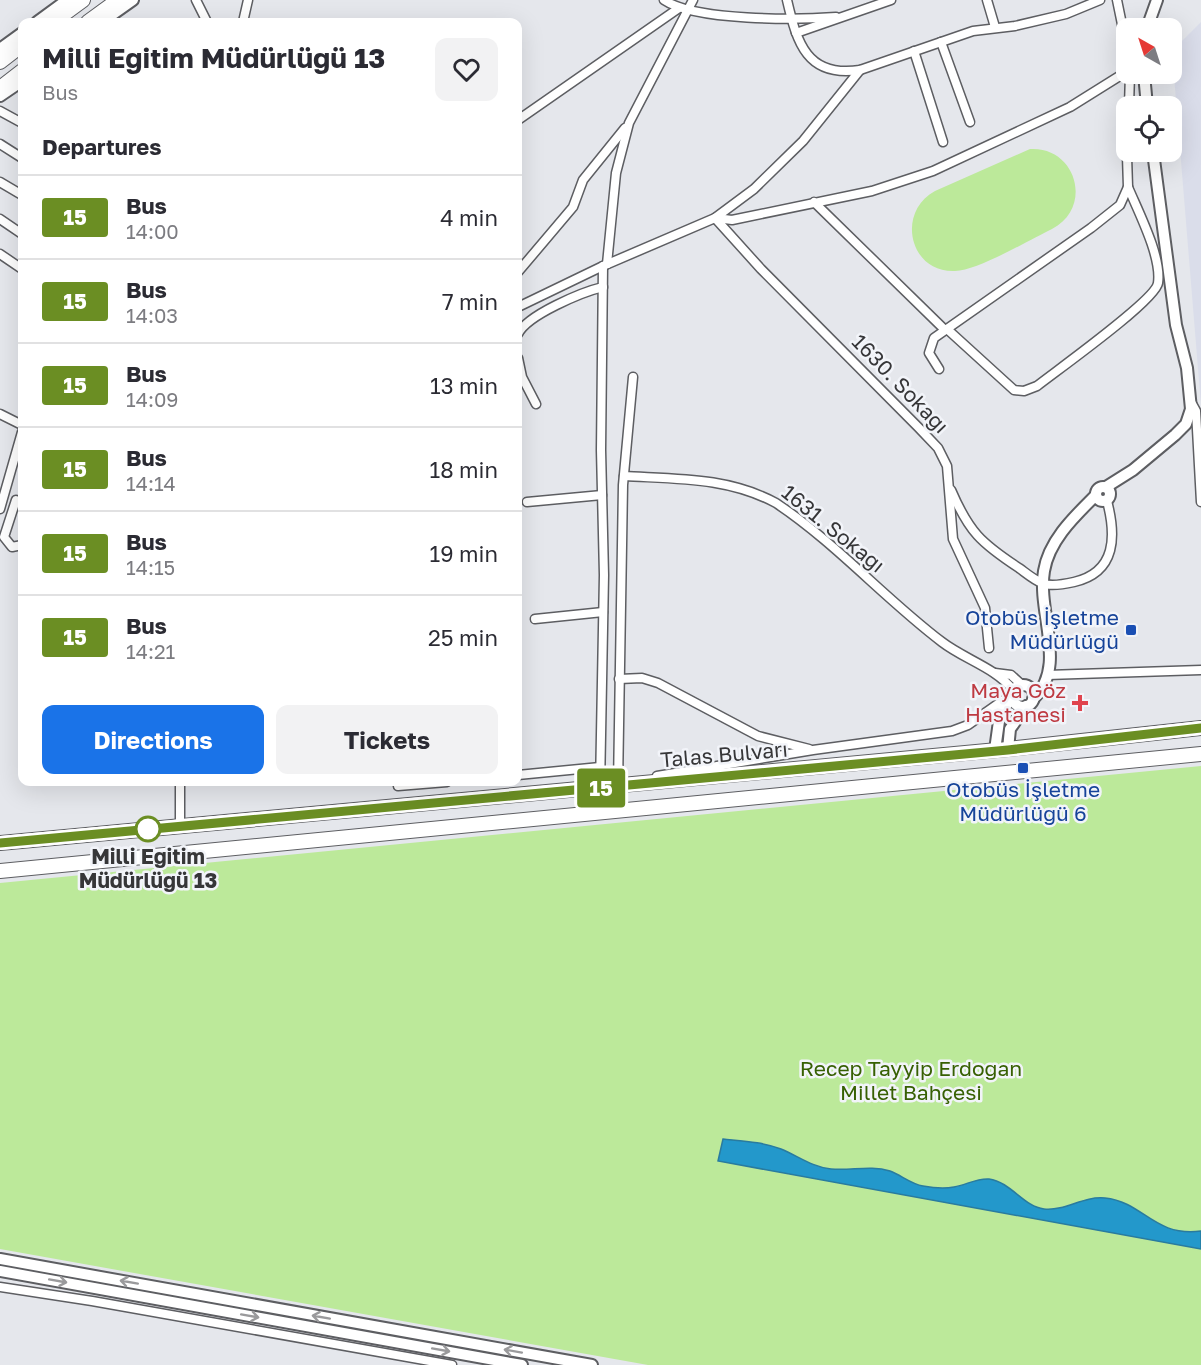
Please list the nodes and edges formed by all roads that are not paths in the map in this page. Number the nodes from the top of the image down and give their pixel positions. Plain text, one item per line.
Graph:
1 (118, 0) edge
2 (133, 0) edge
3 (196, 0) edge
4 (248, 0) edge
5 (664, 0) edge
6 (693, 0) edge
7 (787, 0) edge
8 (891, 0) edge
9 (987, 0) edge
10 (1100, 0) edge
11 (1117, 0) edge
12 (1157, 0) edge
13 (75, 2) edge
14 (682, 9) junction
15 (836, 17) junction
16 (45, 18) edge
17 (57, 18) edge
18 (98, 18) edge
19 (101, 18) edge
20 (205, 18) edge
21 (244, 18) edge
22 (1121, 18) edge
23 (1151, 18) edge
24 (792, 20) junction
25 (995, 27) junction
26 (796, 33) junction
27 (18, 36) edge
28 (941, 42) junction
29 (18, 48) edge
30 (0, 49) edge
31 (914, 51) junction
32 (0, 62) edge
33 (860, 70) junction
34 (18, 74) edge
35 (1116, 80) edge
36 (18, 84) edge
37 (0, 88) edge
38 (0, 96) edge
39 (0, 111) edge
40 (522, 117) edge
41 (18, 121) edge
42 (970, 122) dead end
43 (629, 123) junction
44 (943, 142) dead end
45 (0, 144) edge
46 (18, 155) edge
47 (1127, 162) edge
48 (1154, 162) edge
49 (0, 182) edge
50 (1128, 187) junction
51 (18, 193) edge
52 (814, 202) junction
53 (716, 218) junction
54 (0, 219) edge
55 (18, 231) edge
56 (0, 254) edge
57 (18, 265) edge
58 (605, 265) junction
59 (522, 267) edge
60 (603, 287) junction
61 (522, 305) edge
62 (522, 329) edge
63 (946, 329) junction
64 (939, 369) dead end
65 (522, 377) edge
66 (633, 377) dead end
67 (1191, 402) junction
68 (536, 404) dead end
69 (0, 414) edge
70 (18, 423) edge
71 (18, 446) edge
72 (624, 476) junction
73 (950, 487) junction
74 (602, 495) junction
75 (1104, 496) junction
76 (16, 500) dead end
77 (527, 502) dead end
78 (1201, 502) edge
79 (0, 509) edge
80 (18, 546) edge
81 (1043, 584) junction
82 (603, 612) junction
83 (535, 619) dead end
84 (989, 648) dead end
85 (1201, 670) edge
86 (1047, 675) junction
87 (619, 679) junction
88 (1017, 690) junction
89 (1030, 703) junction
90 (983, 714) junction
91 (998, 719) junction
92 (1201, 728) edge
93 (1003, 746) junction
94 (1201, 747) edge
95 (813, 750) junction
96 (1201, 754) edge
97 (600, 767) junction
98 (522, 775) edge
99 (180, 786) edge
100 (617, 786) junction
101 (600, 788) junction
102 (180, 827) junction
103 (0, 843) edge
104 (0, 863) edge
105 (0, 870) edge
106 (0, 1259) edge
107 (0, 1271) edge
108 (0, 1287) edge
109 (452, 1365) edge
110 (522, 1365) edge
111 (592, 1365) edge

1 - 18 main road
2 - 19 street
3 - 20 street
4 - 21 street
5 - 14 street
6 - 14 street
7 - 24 street
8 - 15 street
9 - 25 street
10 - 25 street
11 - 22 street
12 - 23 street
13 - 16 street
13 - 17 main road
14 - 24 street
14 - 40 street
14 - 43 street
15 - 24 street
15 - 26 street
24 - 26 street
25 - 28 street
26 - 33 street
27 - 30 street
28 - 31 street
28 - 42 street
29 - 32 main road
31 - 33 street
31 - 44 street
33 - 53 street
34 - 37 main road
35 - 52 street
36 - 38 street
39 - 41 street
43 - 58 street
43 - 59 street
45 - 46 street
47 - 50 street
48 - 67 street
49 - 51 street
50 - 63 street
50 - 63 street
52 - 53 street
52 - 63 street
53 - 58 street
53 - 73 street, 1630. Sokağı
54 - 55 street
56 - 57 street
58 - 60 street
58 - 61 street
60 - 62 street
60 - 74 street
63 - 64 street
65 - 68 street
66 - 72 street
67 - 75 street
67 - 78 street
69 - 70 street
71 - 79 street
72 - 87 street
72 - 88 street, 1631. Sokağı
73 - 81 street
73 - 84 street, 1630. Sokağı
74 - 77 street
74 - 82 street
75 - 81 street
75 - 81 street
76 - 80 street
81 - 86 street
82 - 83 street
82 - 97 street
85 - 86 street
86 - 88 street
86 - 89 street
87 - 95 street
87 - 100 street
88 - 89 street
88 - 89 street
88 - 90 street
88 - 91 street
89 - 93 street
90 - 91 street
90 - 95 street
91 - 93 street
92 - 93 main road, Talas Bulvarı
93 - 100 main road, Talas Bulvarı
94 - 104 main road, Talas Bulvarı
95 - 100 street
96 - 105 main road
97 - 98 street
97 - 101 street
99 - 102 street
100 - 101 main road, Talas Bulvarı
101 - 102 main road, Talas Bulvarı
102 - 103 main road, Talas Bulvarı
111 -> 106 street
107 -> 110 street
108 - 109 street

